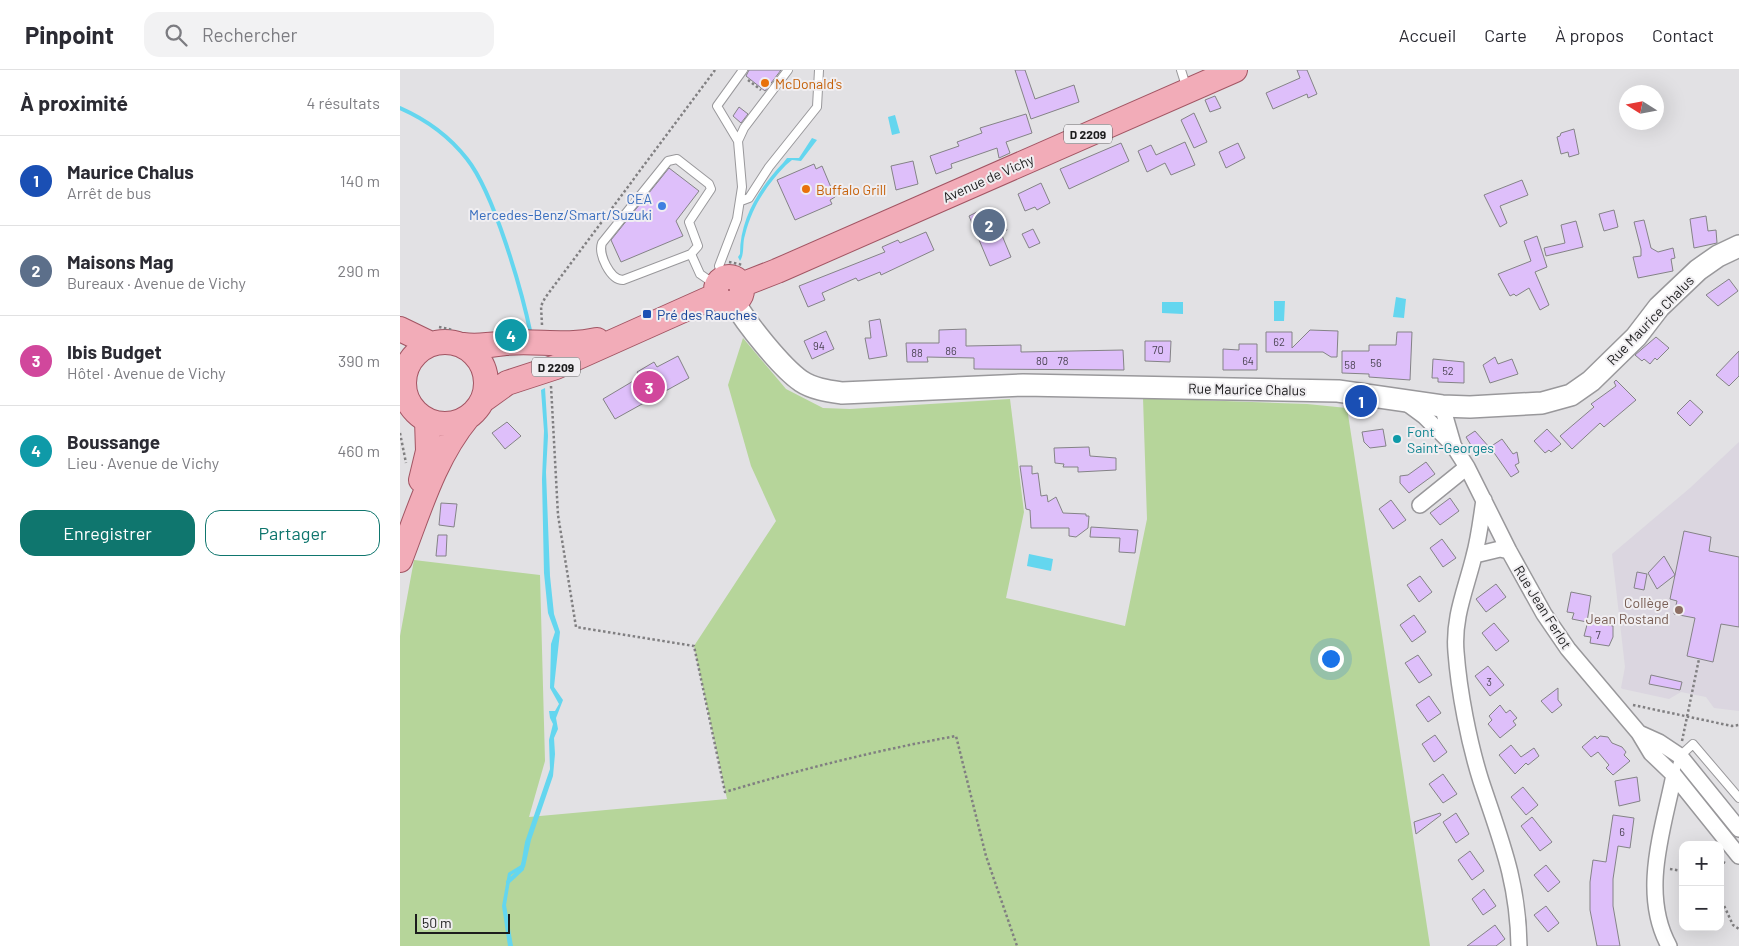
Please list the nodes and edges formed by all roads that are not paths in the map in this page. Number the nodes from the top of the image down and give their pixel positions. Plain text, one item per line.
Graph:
1 (788, 70) edge
2 (819, 70) edge
3 (1235, 70) edge
4 (741, 72) edge
5 (1184, 81) edge
6 (738, 141) junction
7 (741, 201) junction
8 (1739, 246) edge
9 (691, 254) junction
10 (726, 289) junction
11 (400, 329) edge
12 (630, 332) junction
13 (431, 344) junction
14 (462, 345) junction
15 (406, 393) edge
16 (1403, 401) junction
17 (1442, 406) junction
18 (475, 409) junction
19 (1453, 445) junction
20 (1468, 467) junction
21 (1484, 500) junction
22 (1420, 505) dead end
23 (400, 536) edge
24 (1505, 545) junction
25 (1476, 548) junction
26 (400, 560) edge
27 (1619, 710) junction
28 (1639, 733) junction
29 (1659, 742) junction
30 (1687, 750) junction
31 (1674, 775) junction
32 (1739, 798) edge
33 (1739, 829) edge
34 (1729, 836) edge
35 (1732, 857) edge
36 (1519, 946) edge
37 (1669, 946) edge

1 - 6 lane
2 - 7 lane
3 - 5 main road, Avenue de Vichy / D 2209
4 - 6 lane
5 - 10 main road, Avenue de Vichy / D 2209
6 - 7 lane
7 - 10 lane
8 - 17 street, Rue Maurice Chalus
9 - 9 lane
9 - 10 lane
10 - 12 main road, Avenue de Vichy / D 2209
10 - 16 street, Rue Maurice Chalus
11 - 13 main road
12 - 14 main road, Avenue de Vichy / D 2209
12 - 18 main road, Avenue de Vichy / D 2209
13 - 14 main road
13 - 15 main road
14 - 18 main road
15 - 18 main road
15 - 23 main road
16 - 17 street, Rue Maurice Chalus
16 - 19 street, Rue Jean Ferlot
17 - 19 street, Rue Jean Ferlot
18 - 26 main road, D 2209
19 - 20 street, Rue Jean Ferlot
20 - 21 street, Rue Jean Ferlot
20 - 22 street
21 - 24 street, Rue Jean Ferlot
21 - 25 street
24 - 25 street
24 - 27 street, Rue Jean Ferlot
25 - 36 street
27 - 28 street, Rue Jean Ferlot
27 - 29 lane
28 - 29 street, Rue Jean Ferlot
28 - 31 street, Rue Jean Ferlot
29 - 30 street, Rue Jean Ferlot
30 - 31 lane
30 - 32 lane
30 - 33 street, Rue Jean Ferlot
31 - 34 street, Rue Jean Ferlot
31 - 37 street
34 - 35 street, Rue Jean Ferlot

